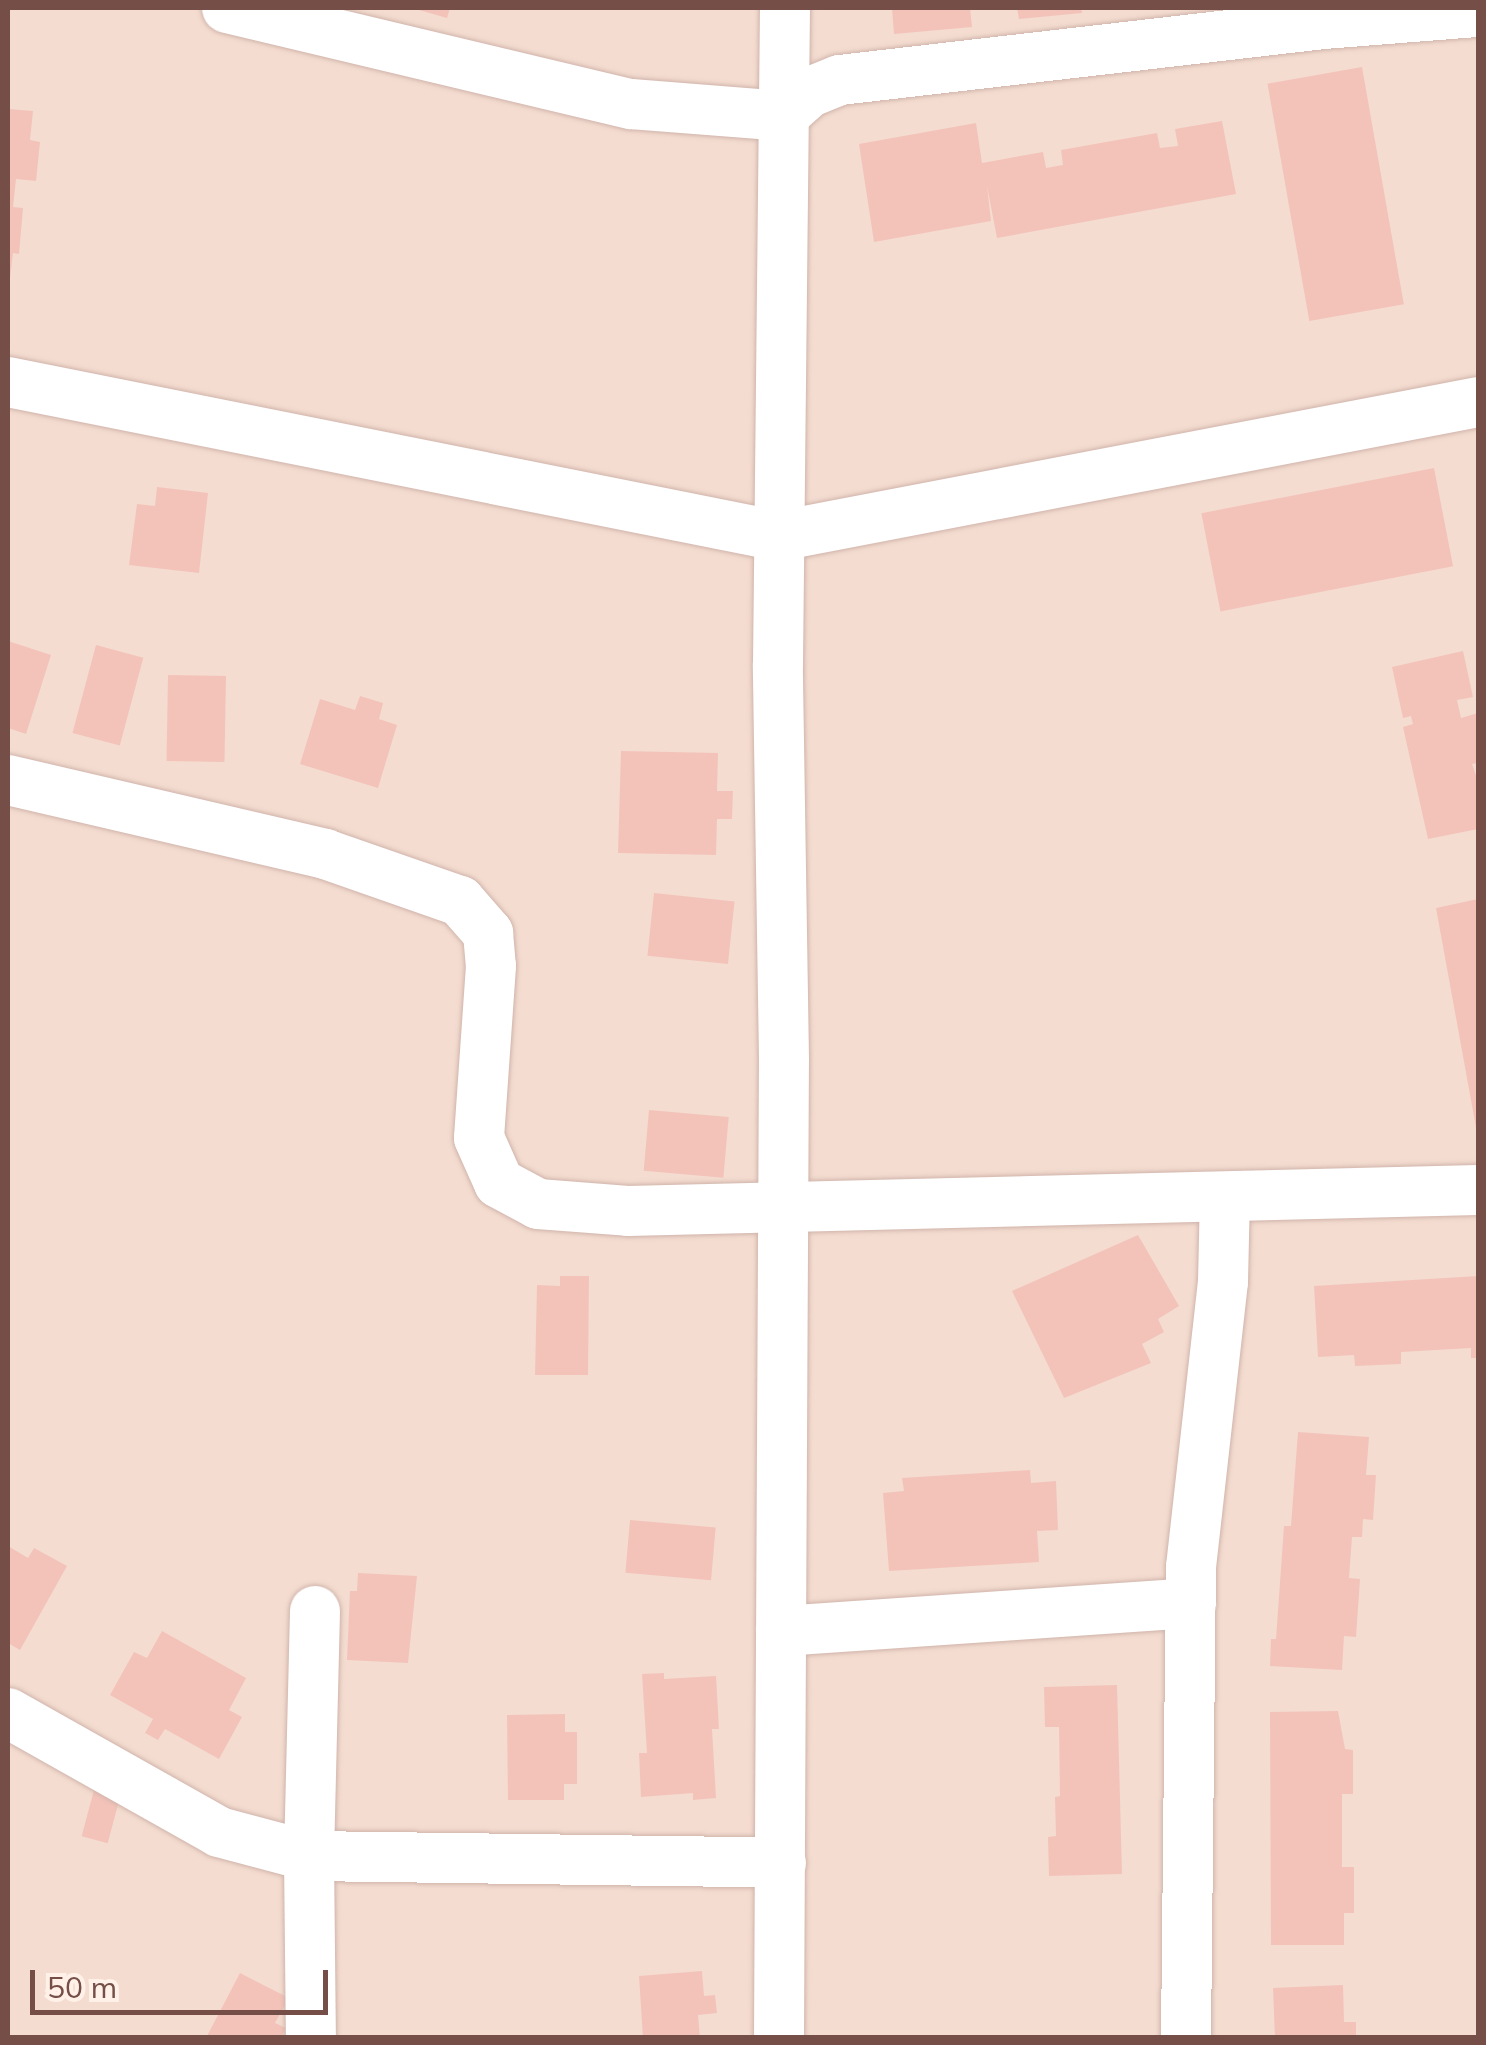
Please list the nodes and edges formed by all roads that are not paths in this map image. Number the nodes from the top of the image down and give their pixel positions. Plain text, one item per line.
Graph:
1 (227, 8) edge
2 (785, 8) edge
3 (1478, 12) edge
4 (783, 116) junction
5 (8, 382) edge
6 (1478, 402) edge
7 (779, 536) junction
8 (8, 780) edge
9 (1478, 1190) edge
10 (1225, 1197) junction
11 (783, 1208) junction
12 (1191, 1603) junction
13 (314, 1611) dead end
14 (781, 1631) junction
15 (8, 1713) edge
16 (308, 1856) junction
17 (781, 1863) junction
18 (311, 2038) edge
19 (778, 2038) edge
20 (1186, 2038) edge

1 - 4 street
2 - 4 street
3 - 4 street
4 - 7 street
5 - 7 street
6 - 7 street
7 - 11 street
8 - 11 street
9 - 10 street
10 - 11 street
10 - 12 street
11 - 14 street
12 - 14 street
12 - 20 street
13 - 16 street
14 - 17 street
15 - 16 street
16 - 17 street
16 - 18 street
17 - 19 street

